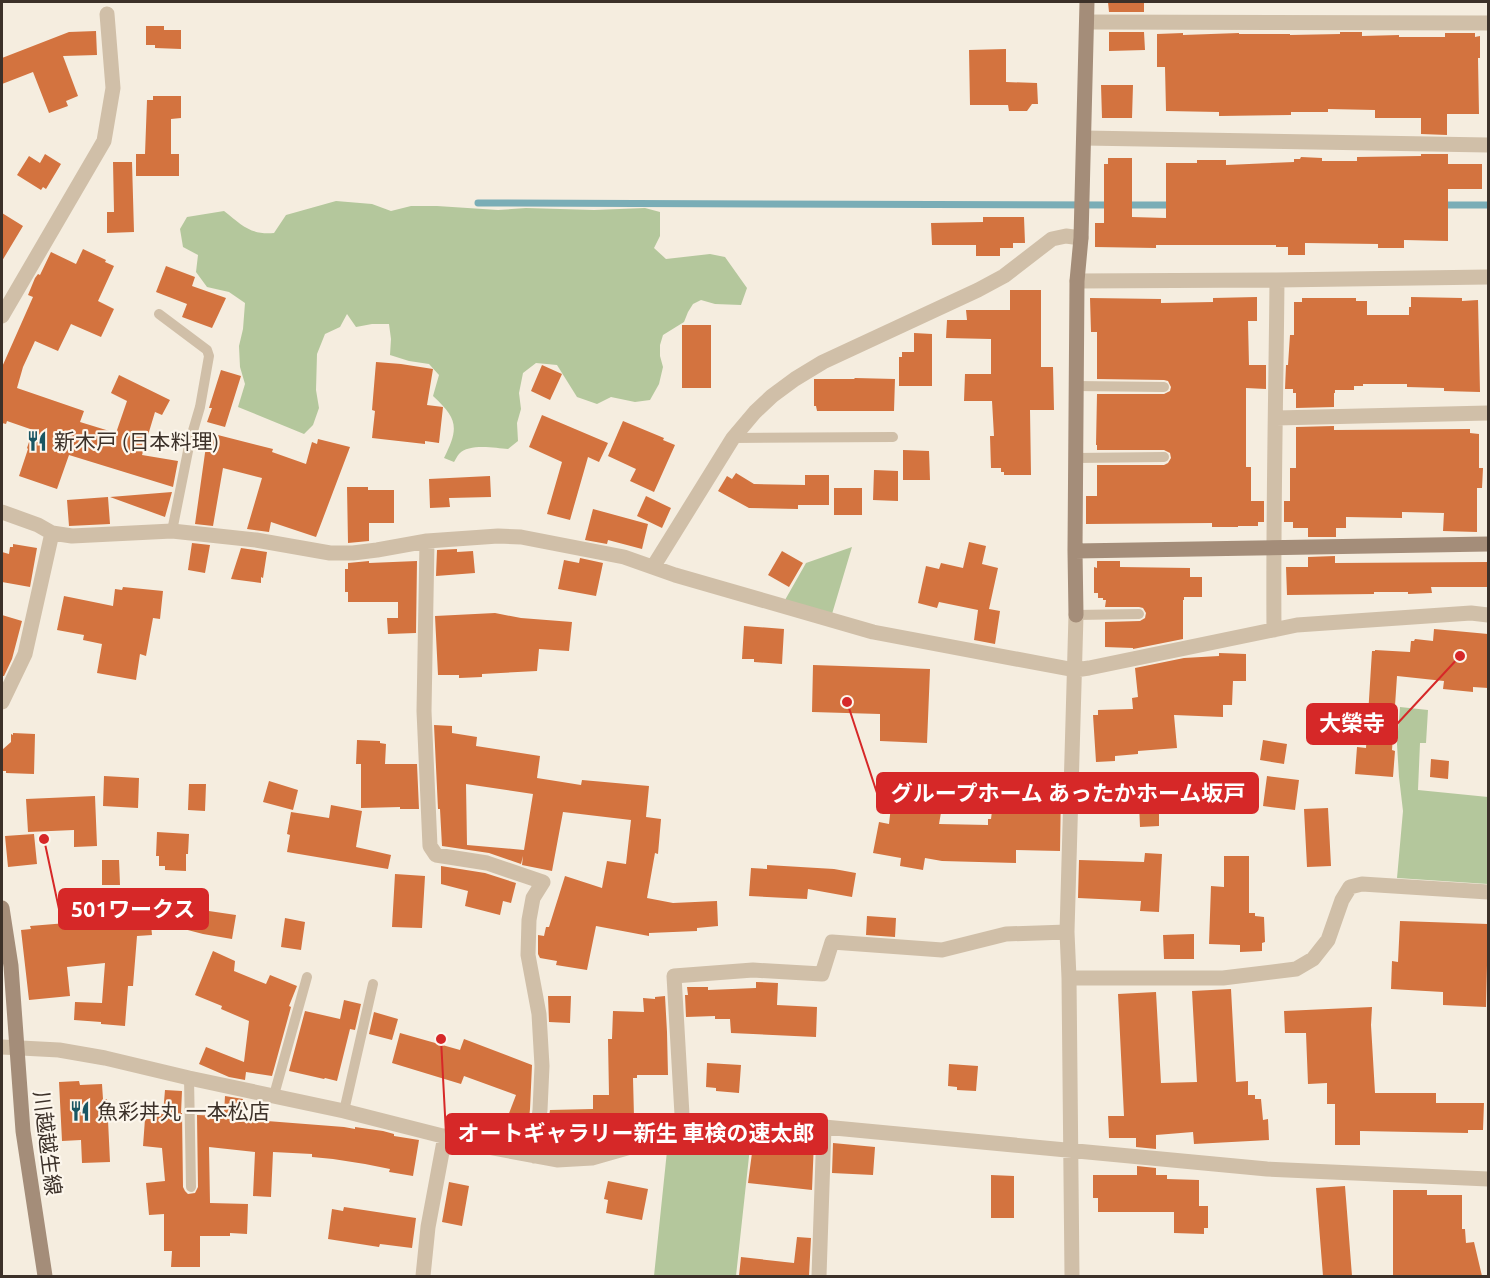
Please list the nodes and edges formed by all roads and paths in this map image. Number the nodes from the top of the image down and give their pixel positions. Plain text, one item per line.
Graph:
1 (1087, 2) edge
2 (107, 14) dead end
3 (1087, 22) junction
4 (1488, 23) edge
5 (1084, 138) junction
6 (1488, 145) edge
7 (1081, 238) junction
8 (1488, 277) edge
9 (1277, 280) junction
10 (1077, 281) junction
11 (159, 314) dead end
12 (2, 316) edge
13 (1076, 386) junction
14 (1164, 387) dead end
15 (1488, 413) edge
16 (1276, 418) junction
17 (893, 437) dead end
18 (733, 438) junction
19 (1164, 457) dead end
20 (1076, 458) junction
21 (2, 512) edge
22 (172, 531) junction
23 (52, 533) junction
24 (427, 541) junction
25 (1488, 544) edge
26 (1273, 548) junction
27 (1075, 551) junction
28 (653, 567) junction
29 (1139, 614) dead end
30 (1076, 615) junction
31 (1488, 615) edge
32 (1274, 630) junction
33 (1075, 670) junction
34 (2, 702) edge
35 (1488, 892) edge
36 (2, 908) edge
37 (1067, 932) junction
38 (307, 977) dead end
39 (1069, 978) junction
40 (373, 984) dead end
41 (2, 1047) edge
42 (17, 1048) junction
43 (189, 1077) junction
44 (274, 1095) junction
45 (344, 1111) junction
46 (824, 1127) junction
47 (683, 1132) junction
48 (445, 1136) junction
49 (1071, 1150) junction
50 (534, 1156) junction
51 (1488, 1179) edge
52 (191, 1187) dead end
53 (45, 1276) edge
54 (423, 1276) edge
55 (819, 1276) edge
56 (1072, 1276) edge

1 - 3 street
2 - 12 street
3 - 4 street
3 - 5 street
5 - 6 street
5 - 7 street
7 - 10 street
7 - 18 street
8 - 9 street
9 - 10 street
9 - 16 street
10 - 13 street
11 - 22 lane
13 - 14 lane
13 - 20 street
15 - 16 street
16 - 26 street
17 - 18 lane
18 - 28 street
19 - 20 lane
20 - 27 street
21 - 23 street
22 - 23 street
22 - 24 street
23 - 34 street
24 - 28 street
24 - 50 street
25 - 26 street
26 - 27 street
26 - 32 street
27 - 30 street
28 - 33 street
29 - 30 lane
30 - 33 street
31 - 32 street
32 - 33 street
33 - 37 street
35 - 39 street
36 - 42 street, 川越越生線
37 - 39 street
37 - 47 street
38 - 44 lane
39 - 49 street
40 - 45 lane
41 - 42 street
42 - 43 street
42 - 53 street, 川越越生線
43 - 44 street
43 - 52 lane
44 - 45 street
45 - 48 street
46 - 47 street
46 - 49 street
46 - 55 street
47 - 50 street
48 - 50 street
48 - 54 street
49 - 51 street
49 - 56 street

